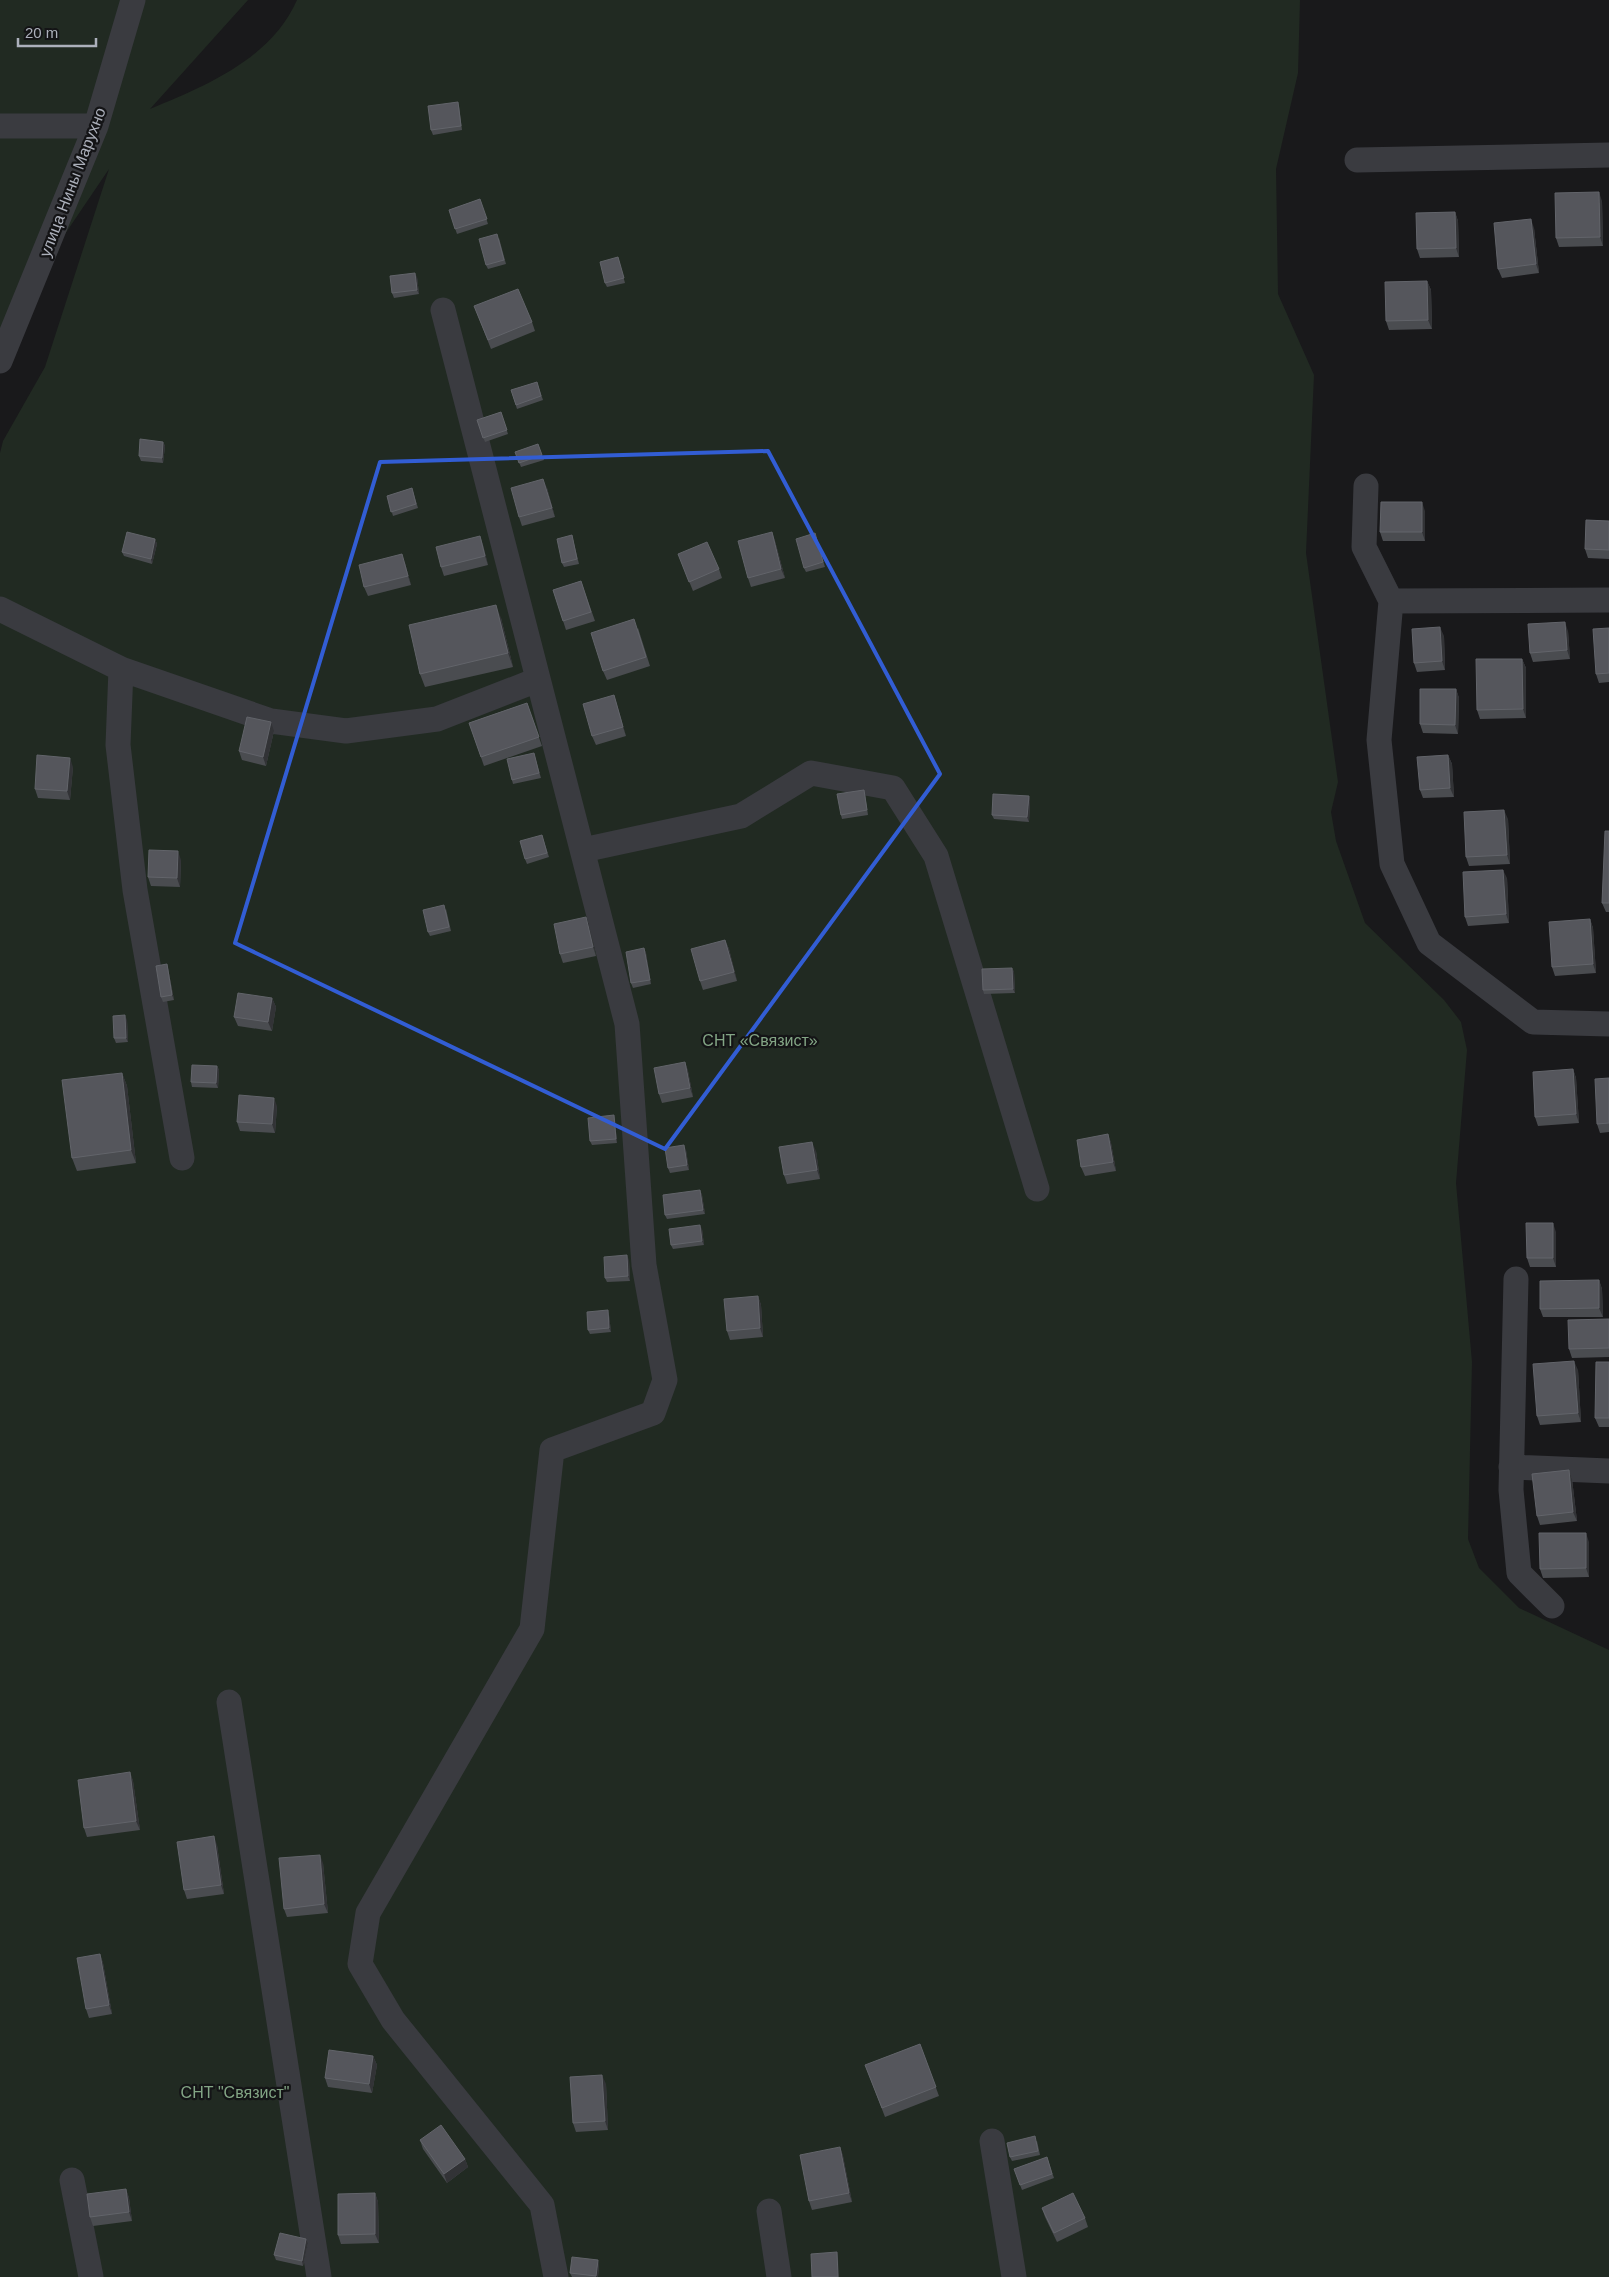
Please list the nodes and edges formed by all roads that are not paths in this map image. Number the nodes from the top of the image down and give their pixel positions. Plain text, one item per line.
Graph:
1 (133, 0) edge
2 (0, 126) edge
3 (96, 126) junction
4 (1609, 155) edge
5 (1357, 160) dead end
6 (443, 310) dead end
7 (0, 361) edge
8 (1366, 486) dead end
9 (1609, 600) edge
10 (1390, 601) junction
11 (0, 609) edge
12 (121, 669) junction
13 (536, 680) junction
14 (583, 850) junction
15 (1609, 1024) edge
16 (182, 1158) dead end
17 (1037, 1188) dead end
18 (1516, 1279) dead end
19 (1511, 1467) junction
20 (1609, 1471) edge
21 (1552, 1606) dead end
22 (230, 1702) dead end
23 (992, 2141) dead end
24 (72, 2180) dead end
25 (769, 2211) dead end
26 (91, 2277) edge
27 (319, 2277) edge
28 (556, 2277) edge
29 (779, 2277) edge
30 (1014, 2277) edge

1 - 3 street, улица Нины Марухно
2 - 3 street
3 - 7 street, улица Нины Марухно
4 - 5 street
6 - 13 street
8 - 10 street
9 - 10 street
10 - 15 street
11 - 12 street
12 - 13 street
12 - 16 street
13 - 14 street
14 - 17 street
14 - 28 street
18 - 19 street
19 - 20 street
19 - 21 street
22 - 27 street
23 - 30 street
24 - 26 street
25 - 29 street

